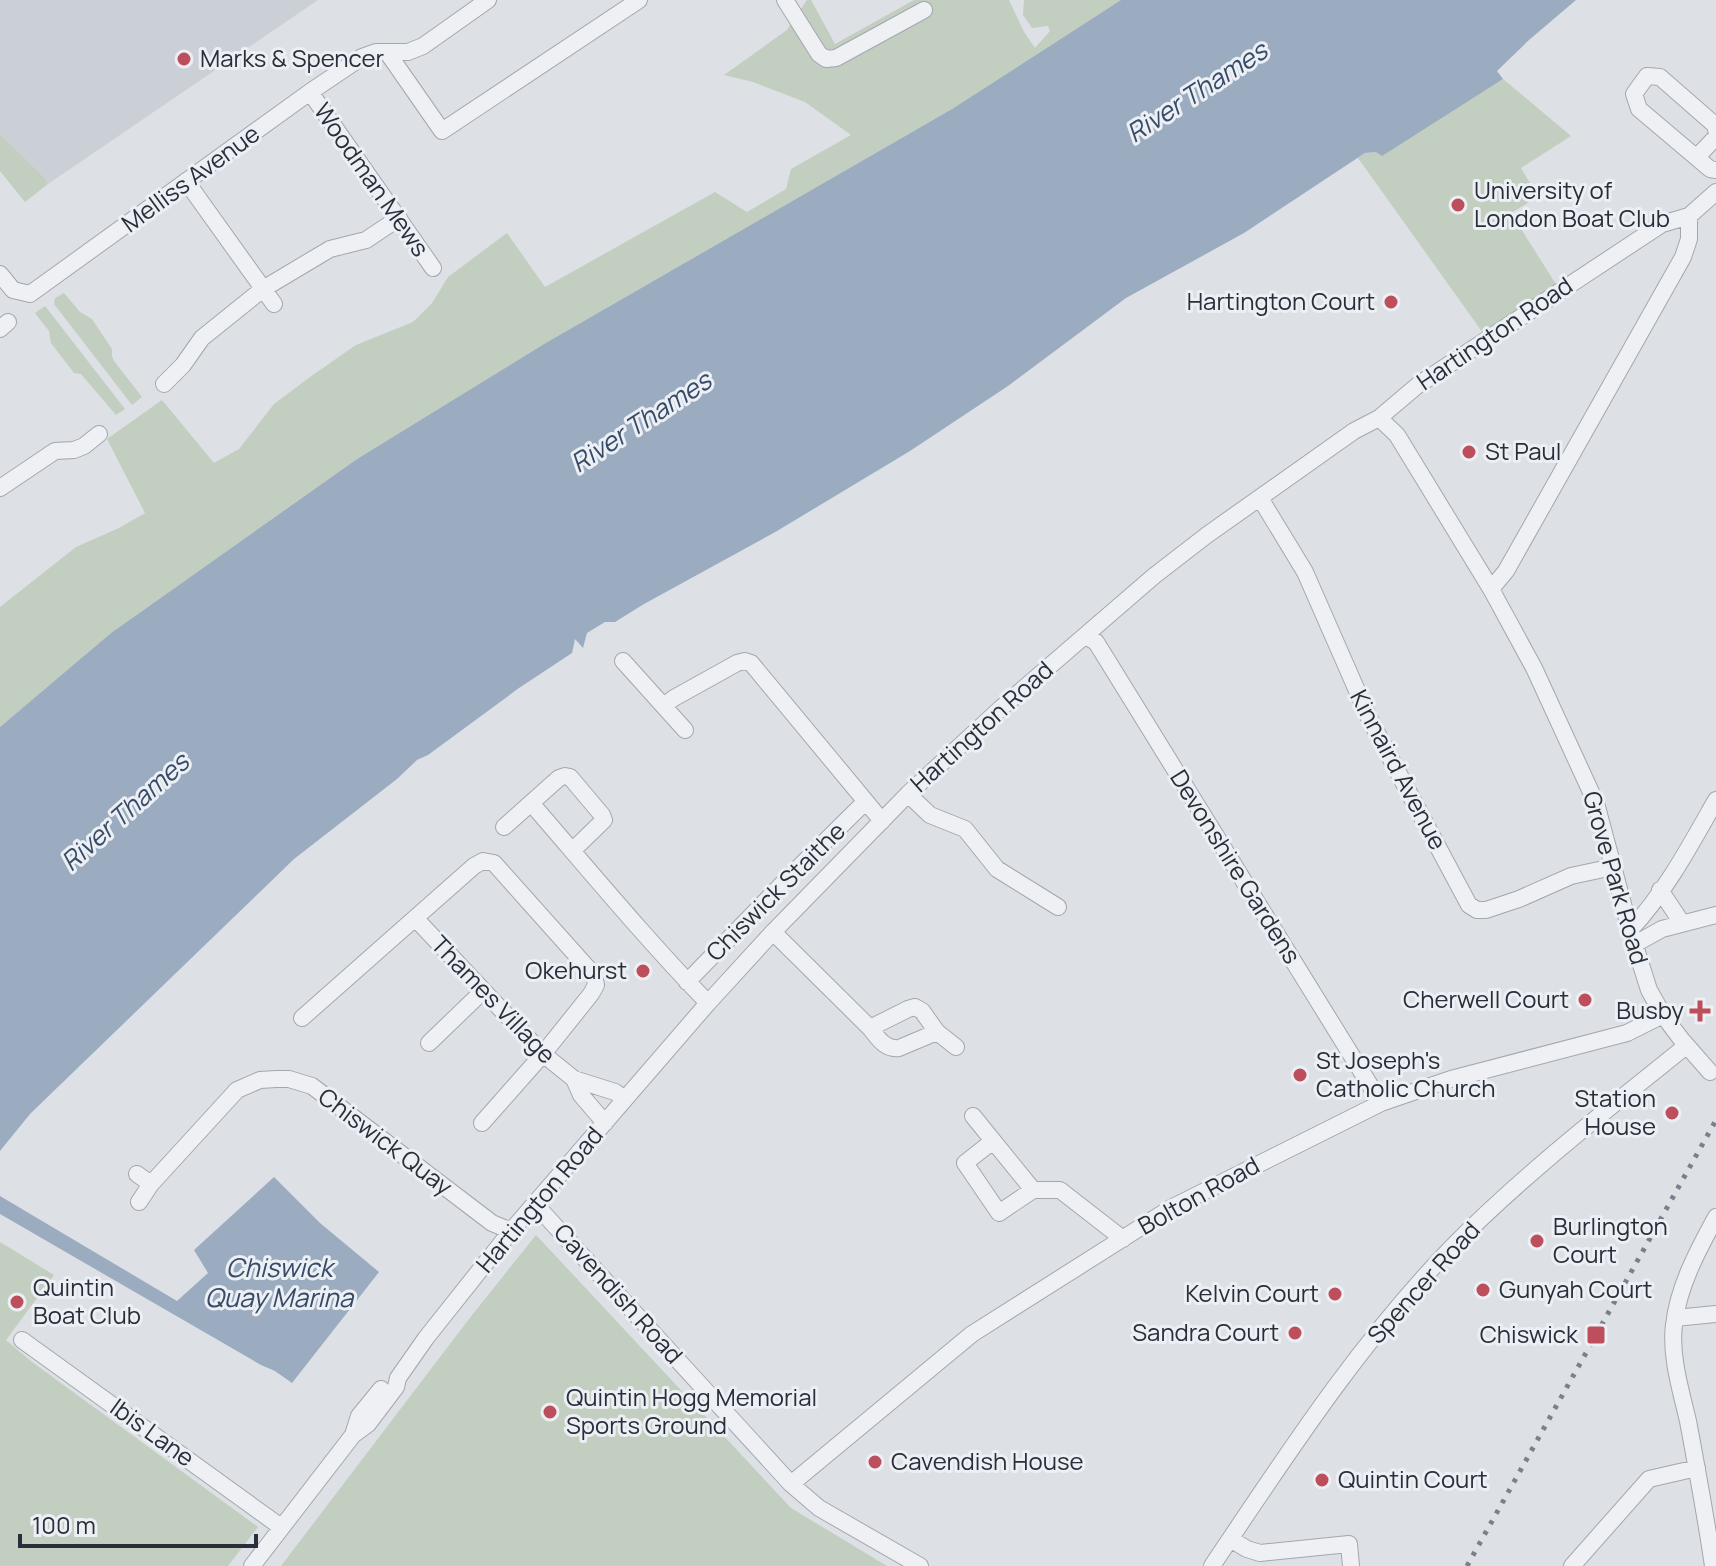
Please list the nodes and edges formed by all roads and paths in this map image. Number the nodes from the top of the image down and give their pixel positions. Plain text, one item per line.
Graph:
1 (488, 0) edge
2 (639, 0) edge
3 (785, 0) edge
4 (924, 10) dead end
5 (387, 52) junction
6 (310, 92) junction
7 (1716, 130) edge
8 (1716, 137) edge
9 (1697, 157) junction
10 (1716, 170) edge
11 (186, 181) junction
12 (1716, 192) edge
13 (1689, 216) junction
14 (399, 218) junction
15 (433, 268) dead end
16 (0, 274) edge
17 (263, 289) junction
18 (274, 304) dead end
19 (164, 384) dead end
20 (1379, 418) junction
21 (99, 434) dead end
22 (0, 488) edge
23 (1260, 498) junction
24 (1491, 589) junction
25 (1085, 636) junction
26 (623, 661) dead end
27 (665, 705) junction
28 (685, 730) dead end
29 (908, 794) junction
30 (1716, 800) edge
31 (865, 802) junction
32 (531, 803) junction
33 (882, 821) junction
34 (504, 827) dead end
35 (572, 851) junction
36 (1613, 867) junction
37 (1660, 890) junction
38 (1058, 907) dead end
39 (1716, 915) edge
40 (415, 918) junction
41 (1682, 923) junction
42 (773, 932) junction
43 (1632, 937) junction
44 (687, 982) junction
45 (483, 991) junction
46 (708, 1003) junction
47 (1663, 1015) junction
48 (302, 1018) dead end
49 (870, 1028) junction
50 (937, 1032) junction
51 (429, 1043) dead end
52 (1686, 1046) junction
53 (956, 1047) dead end
54 (543, 1054) junction
55 (1710, 1072) dead end
56 (574, 1079) junction
57 (625, 1099) junction
58 (1381, 1103) junction
59 (973, 1116) dead end
60 (482, 1123) dead end
61 (605, 1123) junction
62 (993, 1141) junction
63 (1033, 1190) junction
64 (139, 1202) dead end
65 (535, 1204) junction
66 (1716, 1217) edge
67 (511, 1231) junction
68 (1123, 1239) junction
69 (1716, 1314) edge
70 (1675, 1318) junction
71 (22, 1340) dead end
72 (1697, 1468) junction
73 (791, 1484) junction
74 (281, 1527) junction
75 (1230, 1539) junction
76 (252, 1566) edge
77 (920, 1566) edge
78 (1212, 1566) edge
79 (1351, 1566) edge
80 (1572, 1566) edge
81 (1713, 1566) edge

1 - 5 street, Melliss Avenue
2 - 5 street
3 - 4 street
5 - 6 street, Melliss Avenue
6 - 11 street, Melliss Avenue
6 - 14 street, Woodman Mews
7 - 9 street
8 - 9 street
9 - 10 street
11 - 16 street, Melliss Avenue
11 - 17 street
12 - 13 street
13 - 20 street, Hartington Road
13 - 24 street
14 - 15 street, Woodman Mews
14 - 17 street
17 - 18 street
17 - 19 street
20 - 23 street, Hartington Road
20 - 24 street, Grove Park Road
21 - 22 street
23 - 25 street, Hartington Road
23 - 36 street, Kinnaird Avenue
24 - 36 street, Grove Park Road
25 - 29 street, Hartington Road
25 - 58 street, Devonshire Gardens
26 - 27 street
27 - 28 street
27 - 31 street, Chiswick Staithe
29 - 33 street, Hartington Road
29 - 38 street
30 - 37 street
31 - 33 street, Chiswick Staithe
31 - 44 street, Chiswick Staithe
32 - 34 street
32 - 35 street, Chiswick Staithe
32 - 35 street
33 - 42 street, Hartington Road
35 - 44 street, Chiswick Staithe
36 - 43 street, Grove Park Road
37 - 41 street
37 - 43 street
39 - 41 street
40 - 45 street, Thames Village
40 - 48 street, Thames Village
40 - 54 street, Thames Village
41 - 43 street
42 - 46 street, Hartington Road
42 - 49 street
43 - 47 street, Grove Park Road
44 - 46 street, Chiswick Staithe
45 - 51 street
45 - 54 street, Thames Village
46 - 57 street, Hartington Road
47 - 52 street, Grove Park Road
47 - 58 street, Bolton Road
49 - 50 street
49 - 50 street
50 - 53 street
52 - 55 street, Grove Park Road
52 - 75 street, Spencer Road
54 - 56 street, Thames Village
54 - 60 street
56 - 57 street, Thames Village
56 - 61 street, Thames Village
57 - 61 street, Hartington Road
58 - 68 street, Bolton Road
59 - 62 street
61 - 65 street, Hartington Road
62 - 63 street
62 - 63 street
63 - 68 street
64 - 67 street, Chiswick Quay
65 - 67 street, Hartington Road
65 - 73 street, Cavendish Road
66 - 70 street
67 - 74 street, Hartington Road
68 - 73 street, Bolton Road
69 - 70 street
70 - 72 street
71 - 74 street, Ibis Lane
72 - 80 street
72 - 81 street
73 - 77 street, Cavendish Road
74 - 76 street, Hartington Road
75 - 78 street, Spencer Road
75 - 79 street

